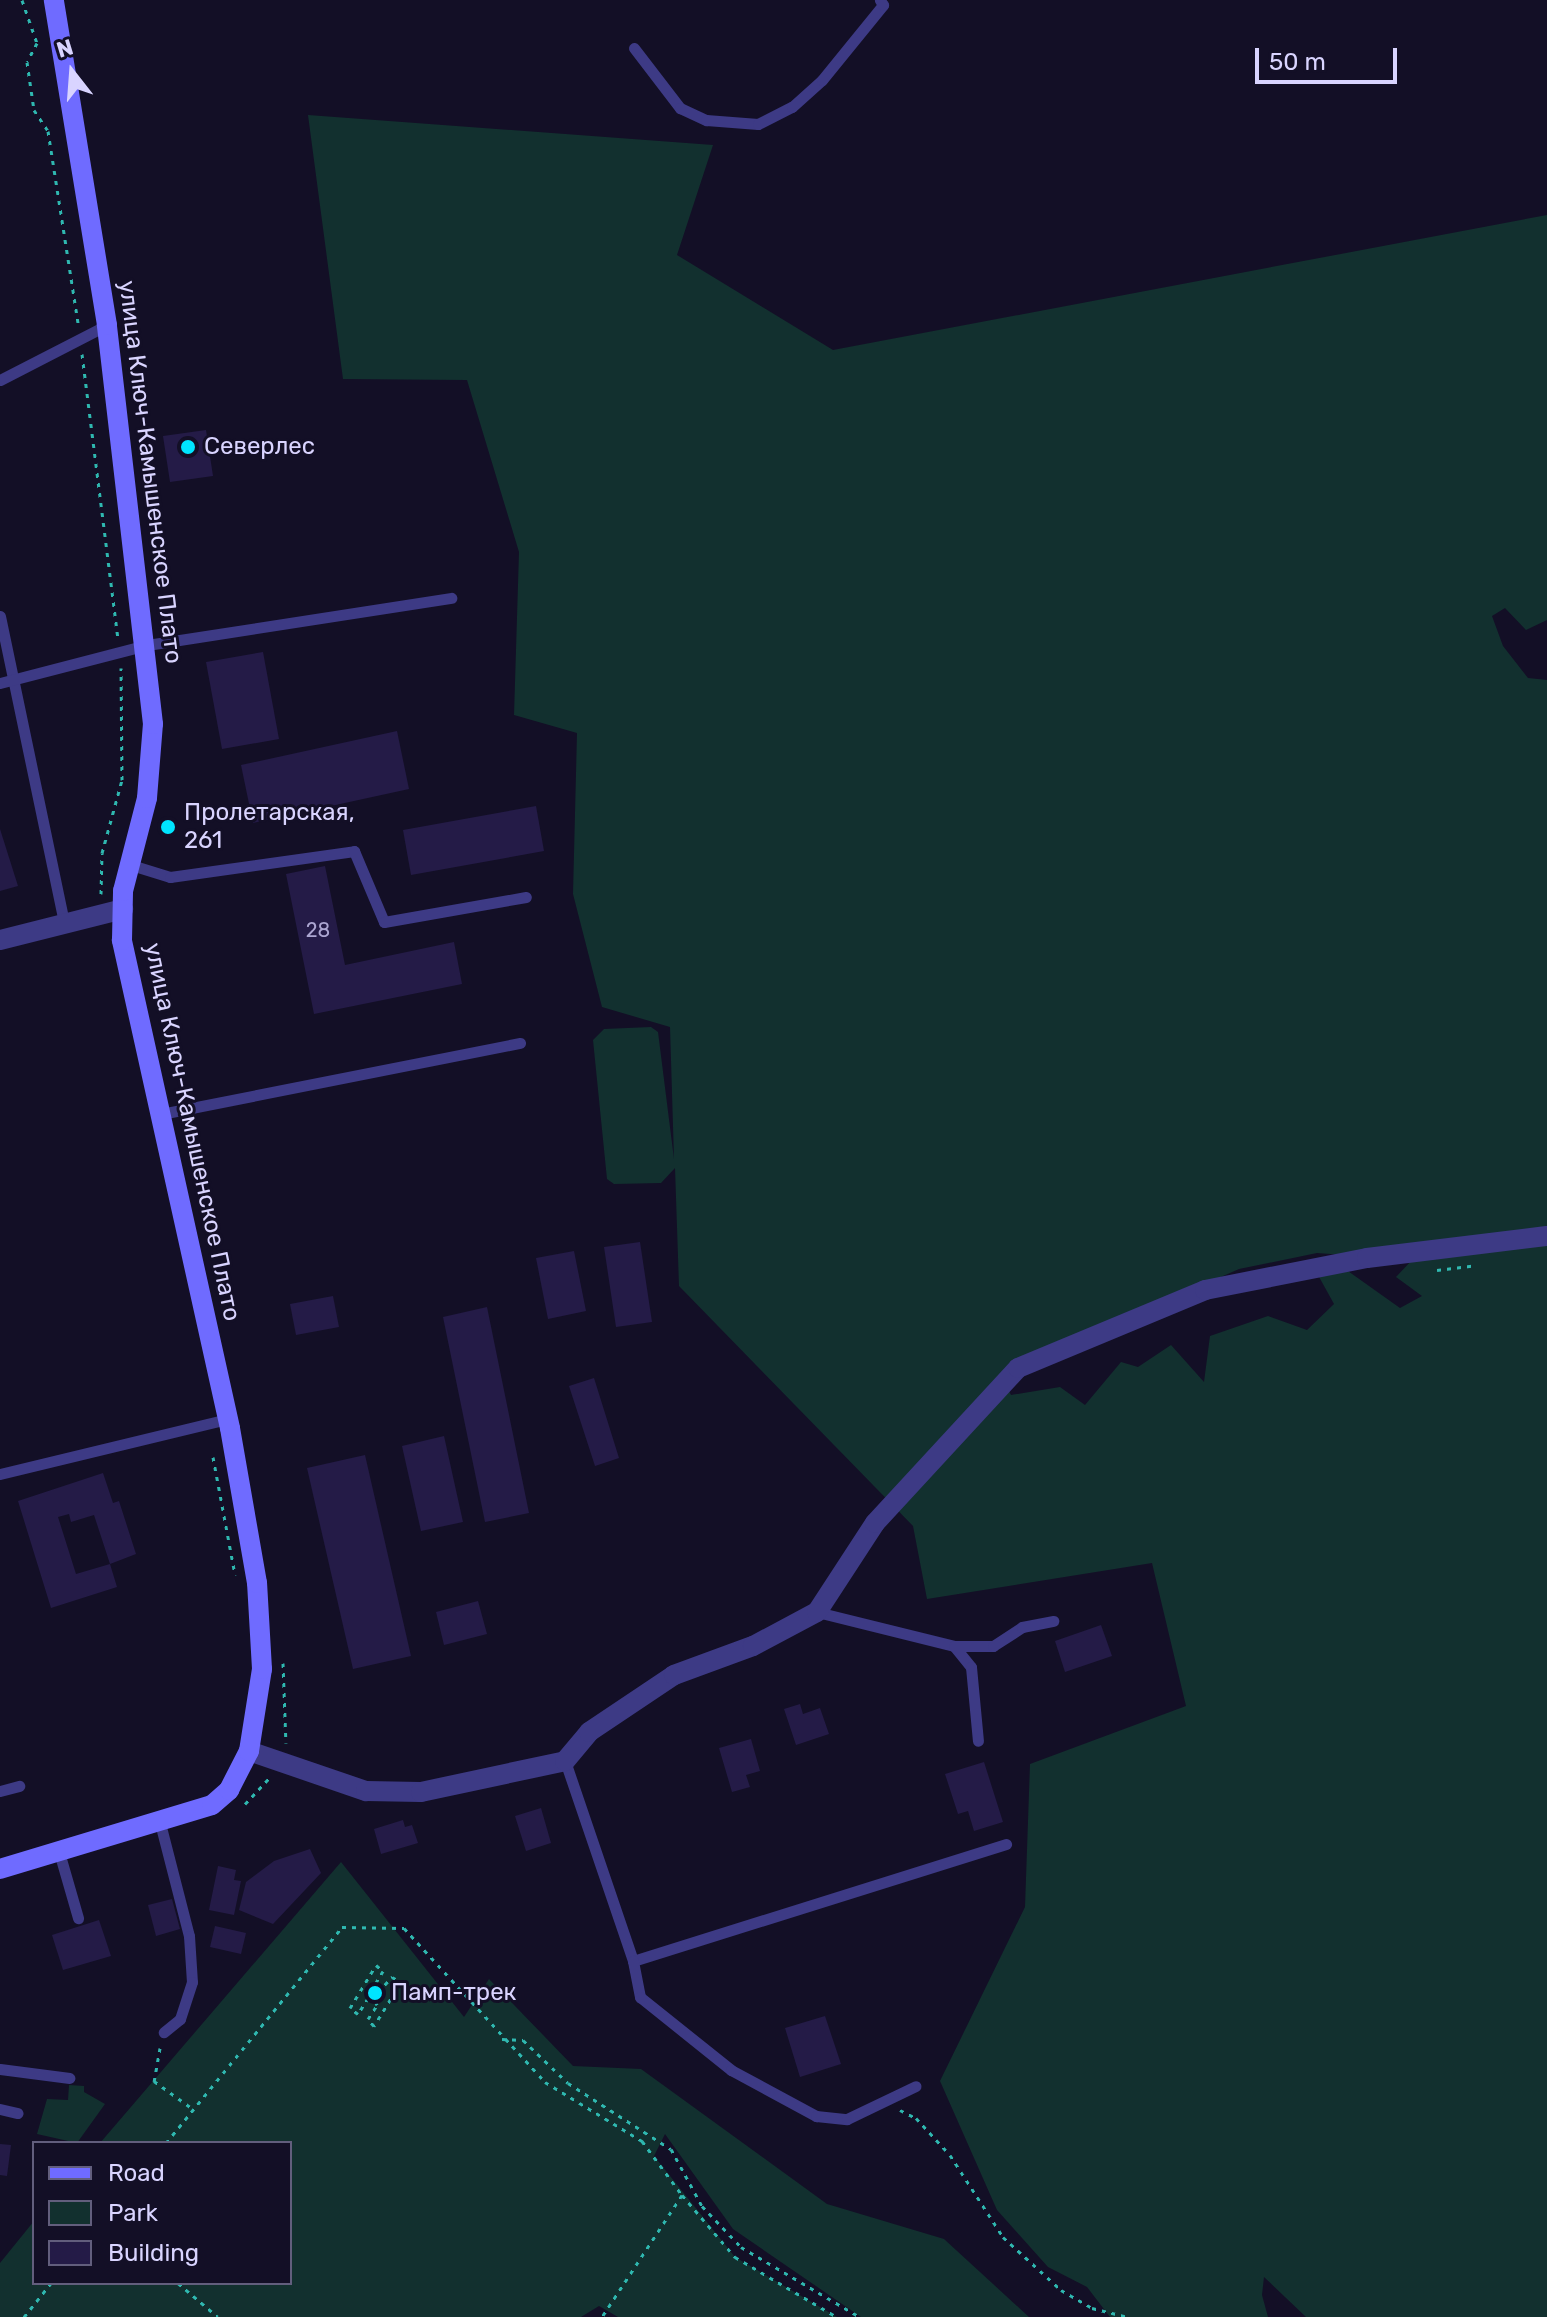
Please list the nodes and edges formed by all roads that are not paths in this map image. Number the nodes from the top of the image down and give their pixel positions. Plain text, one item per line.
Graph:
1 (54, 0) edge
2 (880, 0) edge
3 (634, 48) dead end
4 (107, 325) junction
5 (0, 380) edge
6 (451, 598) dead end
7 (0, 616) edge
8 (147, 645) junction
9 (13, 680) junction
10 (0, 683) edge
11 (128, 864) junction
12 (526, 897) dead end
13 (123, 909) junction
14 (64, 923) junction
15 (0, 940) edge
16 (520, 1043) dead end
17 (161, 1114) junction
18 (1547, 1236) edge
19 (218, 1421) junction
20 (0, 1474) edge
21 (817, 1612) junction
22 (1053, 1621) dead end
23 (954, 1646) junction
24 (978, 1741) dead end
25 (249, 1751) junction
26 (565, 1761) junction
27 (19, 1786) dead end
28 (0, 1791) edge
29 (160, 1823) junction
30 (1006, 1844) dead end
31 (59, 1852) junction
32 (0, 1869) edge
33 (78, 1918) dead end
34 (633, 1961) junction
35 (164, 2032) road end
36 (0, 2069) edge
37 (69, 2078) dead end
38 (916, 2086) dead end
39 (0, 2109) edge
40 (18, 2113) dead end

1 - 4 main road, улица Ключ-Камышенское Плато
2 - 3 lane
4 - 5 lane
4 - 8 main road, улица Ключ-Камышенское Плато
6 - 8 lane
7 - 9 lane
8 - 9 lane
8 - 11 main road, улица Ключ-Камышенское Плато
9 - 10 lane
9 - 14 lane
11 - 12 lane
11 - 13 main road, улица Ключ-Камышенское Плато
13 - 14 street
13 - 17 main road, улица Ключ-Камышенское Плато
14 - 15 street
16 - 17 lane
17 - 19 main road, улица Ключ-Камышенское Плато
18 - 21 street
19 - 20 lane
19 - 25 main road, улица Ключ-Камышенское Плато
21 - 23 lane
21 - 26 street
22 - 23 lane
23 - 24 lane
25 - 26 street
25 - 29 main road, улица Ключ-Камышенское Плато
26 - 34 lane
27 - 28 lane
29 - 31 main road, улица Ключ-Камышенское Плато
29 - 35 lane
30 - 34 lane
31 - 32 main road, улица Ключ-Камышенское Плато
31 - 33 lane
34 - 38 lane
36 - 37 lane
39 - 40 lane

